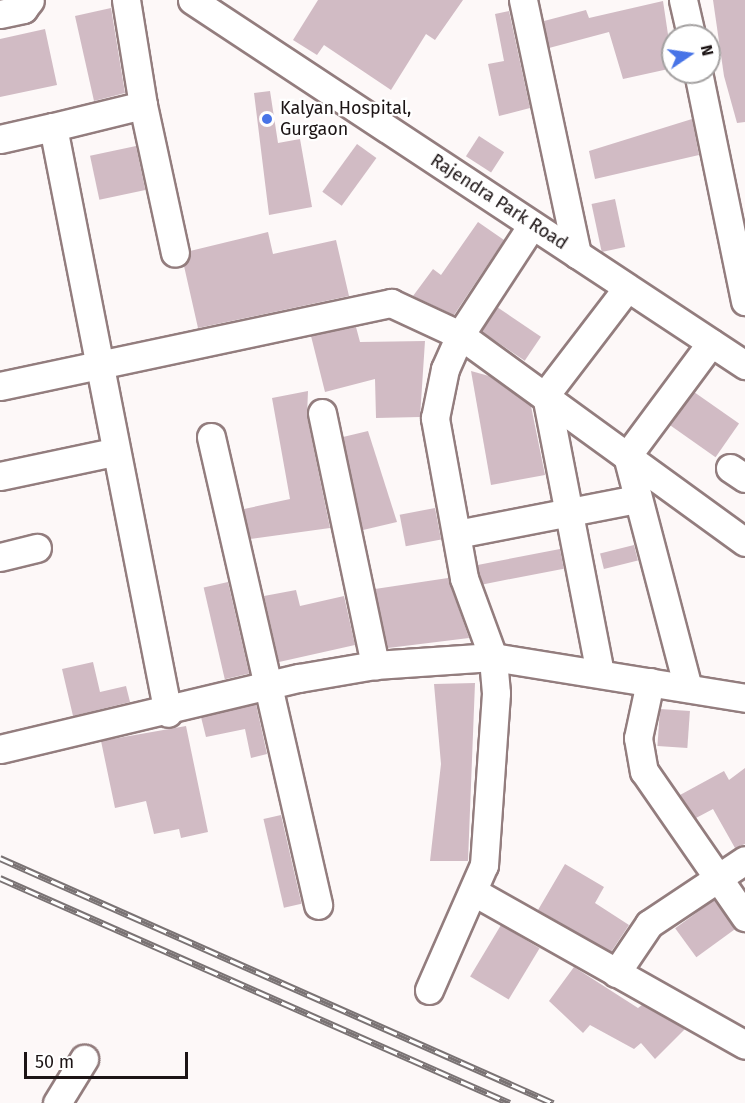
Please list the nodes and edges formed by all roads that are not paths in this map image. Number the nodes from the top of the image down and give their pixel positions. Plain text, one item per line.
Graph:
1 (30, 0) edge
2 (126, 0) edge
3 (192, 0) edge
4 (523, 0) edge
5 (683, 0) edge
6 (0, 14) edge
7 (688, 24) edge
8 (701, 84) edge
9 (143, 105) junction
10 (53, 127) junction
11 (0, 139) edge
12 (736, 206) edge
13 (532, 225) junction
14 (175, 253) dead end
15 (577, 254) junction
16 (627, 288) junction
17 (745, 301) edge
18 (460, 335) junction
19 (711, 343) junction
20 (96, 361) junction
21 (745, 365) edge
22 (0, 386) edge
23 (546, 394) junction
24 (322, 413) dead end
25 (211, 437) dead end
26 (114, 452) junction
27 (627, 456) junction
28 (0, 476) edge
29 (637, 499) junction
30 (569, 511) junction
31 (458, 534) junction
32 (745, 542) edge
33 (37, 548) dead end
34 (0, 557) edge
35 (493, 657) junction
36 (375, 665) junction
37 (600, 673) junction
38 (650, 682) junction
39 (268, 687) junction
40 (688, 688) junction
41 (745, 698) edge
42 (168, 713) junction
43 (0, 749) edge
44 (745, 860) edge
45 (716, 876) junction
46 (474, 892) junction
47 (318, 905) dead end
48 (745, 917) edge
49 (616, 973) junction
50 (429, 990) dead end
51 (745, 1045) edge
52 (84, 1059) dead end
53 (57, 1103) edge

1 - 6 street
2 - 9 street
3 - 13 street, Rajendra Park Road
4 - 15 street
5 - 7 street
8 - 12 street
9 - 10 street
9 - 14 street
10 - 11 street
10 - 20 street
12 - 17 street
13 - 15 street, Rajendra Park Road
13 - 18 street
15 - 16 street, Rajendra Park Road
16 - 19 street, Rajendra Park Road
16 - 23 street
18 - 20 street
18 - 23 street
18 - 31 street
19 - 21 street, Rajendra Park Road
19 - 27 street
20 - 22 street
20 - 26 street
23 - 27 street
23 - 30 street
24 - 36 street
25 - 39 street
26 - 28 street
26 - 42 street
27 - 29 street
27 - 32 street
29 - 30 street
29 - 40 street
30 - 31 street
30 - 37 street
31 - 35 street
33 - 34 street
35 - 36 street
35 - 37 street
35 - 46 street
36 - 39 street
37 - 38 street
38 - 40 street
38 - 45 street
39 - 42 street
39 - 47 street
40 - 41 street
42 - 43 street
44 - 45 street
45 - 48 street
45 - 49 street
46 - 49 street
46 - 50 street
49 - 51 street
52 - 53 street

